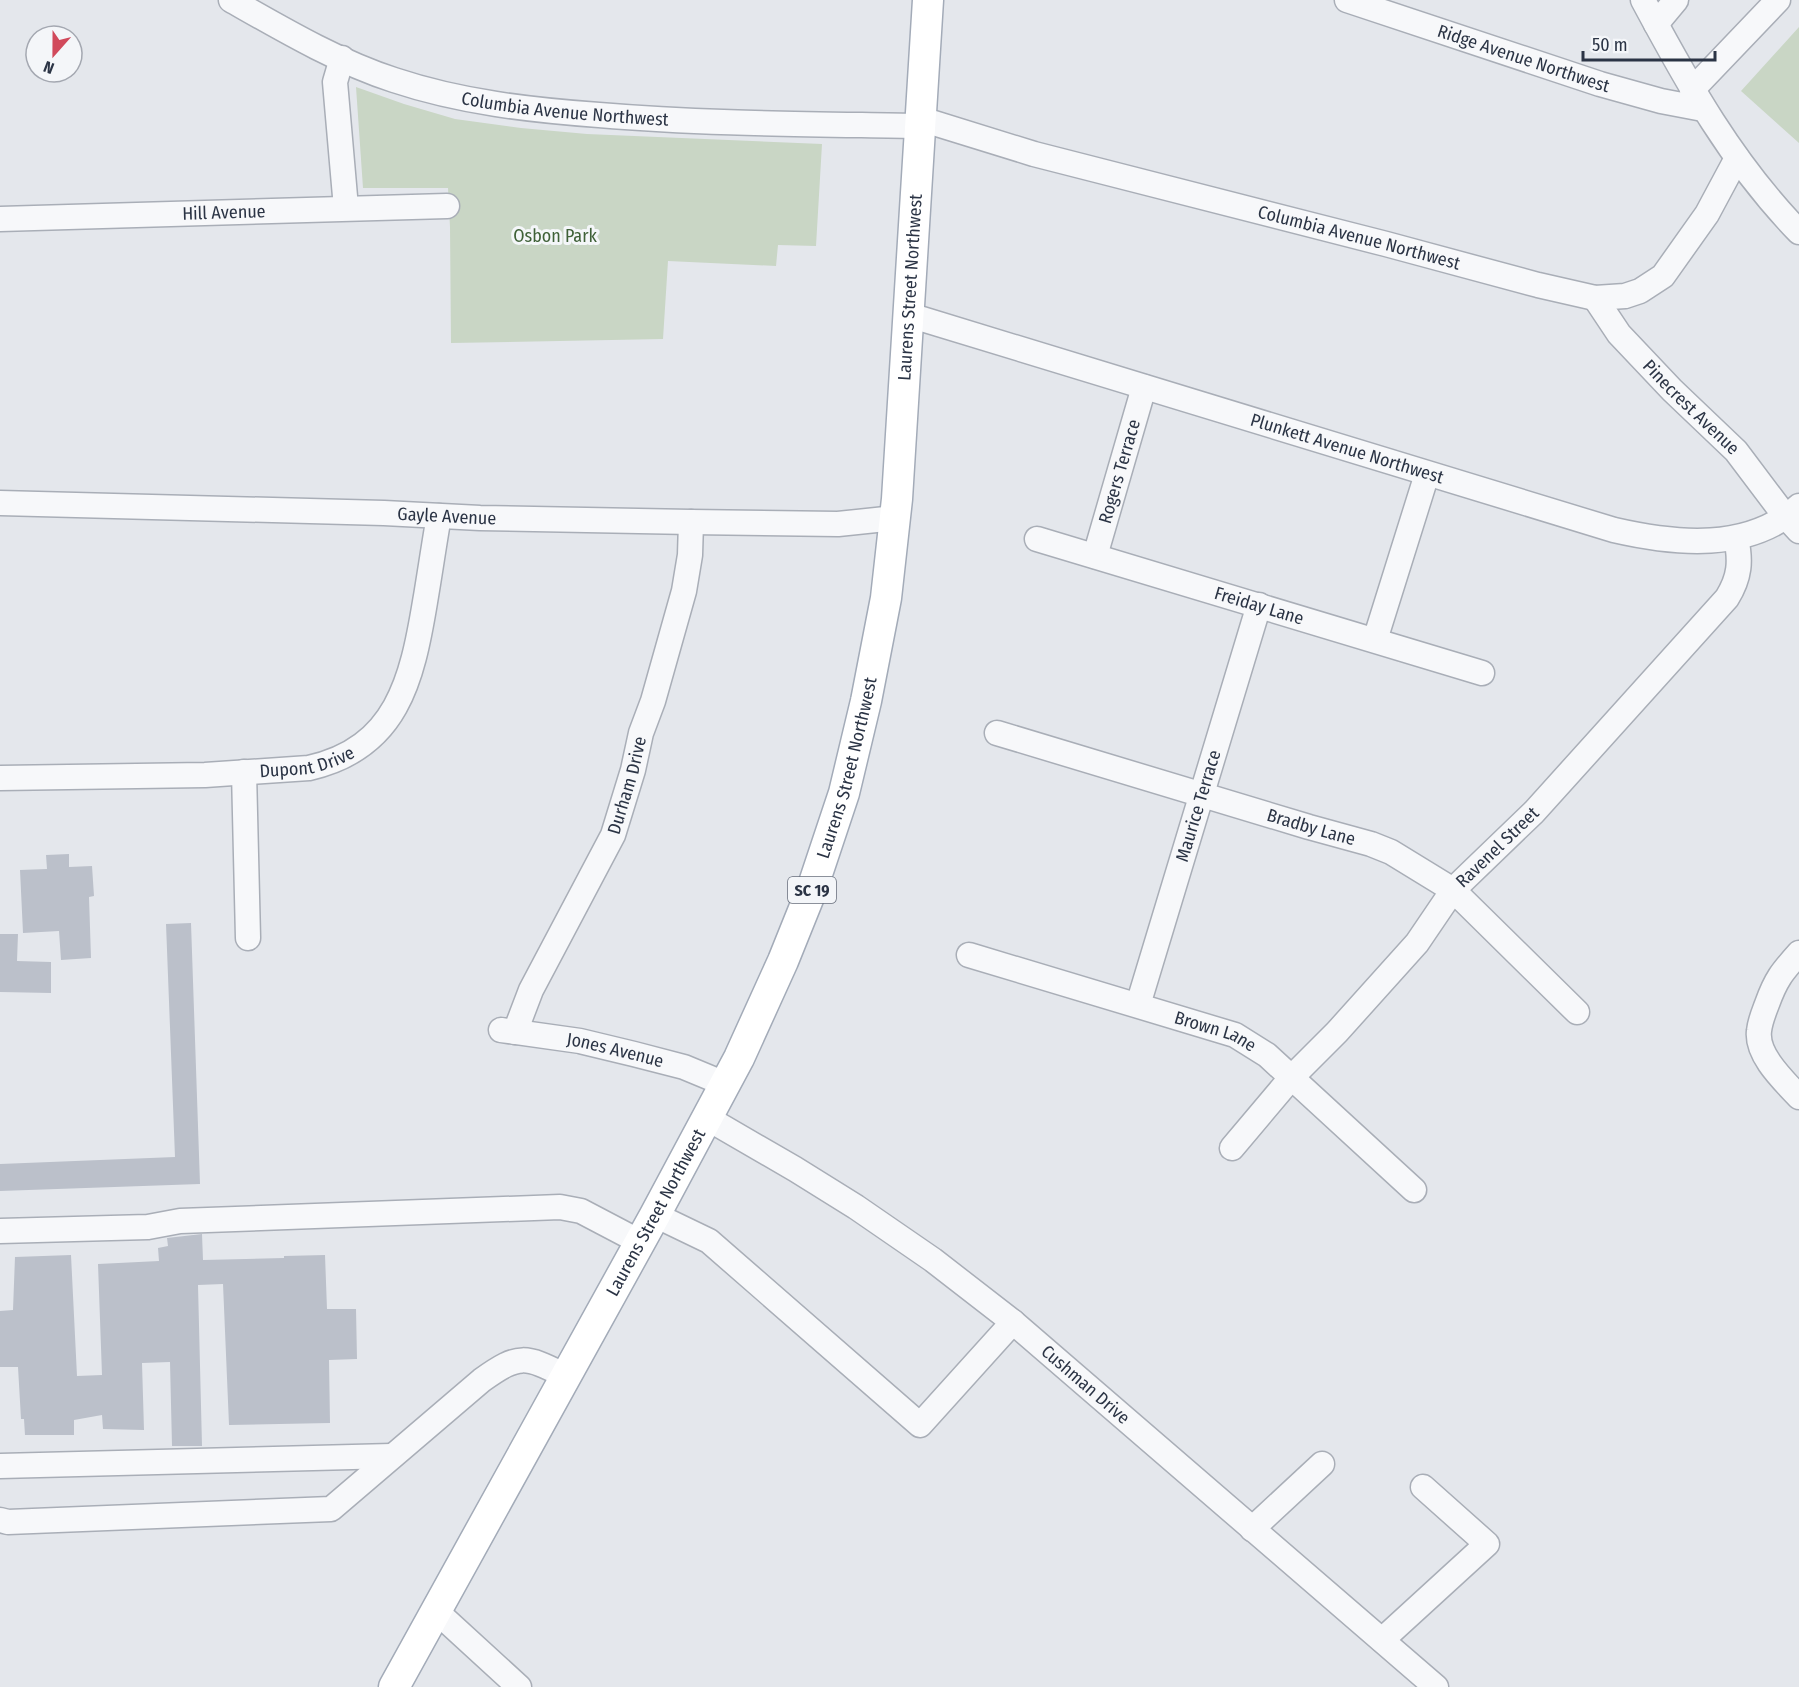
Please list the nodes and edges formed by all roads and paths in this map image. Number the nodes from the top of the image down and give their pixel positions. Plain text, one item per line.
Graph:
1 (231, 0) edge
2 (928, 0) edge
3 (1347, 0) edge
4 (1643, 0) edge
5 (1676, 0) edge
6 (1778, 0) edge
7 (1656, 24) junction
8 (342, 58) junction
9 (1698, 100) junction
10 (921, 123) junction
11 (1737, 158) junction
12 (447, 206) dead end
13 (346, 208) junction
14 (0, 219) edge
15 (1799, 232) edge
16 (1596, 298) junction
17 (909, 315) junction
18 (1144, 387) junction
19 (1427, 474) junction
20 (0, 503) edge
21 (439, 516) junction
22 (895, 518) junction
23 (1794, 518) edge
24 (691, 522) junction
25 (1736, 538) junction
26 (1037, 539) dead end
27 (1095, 556) junction
28 (1259, 605) junction
29 (1376, 640) junction
30 (1482, 673) dead end
31 (997, 732) dead end
32 (244, 772) junction
33 (0, 778) edge
34 (1202, 795) junction
35 (1453, 890) junction
36 (248, 938) dead end
37 (1799, 953) edge
38 (969, 955) dead end
39 (1138, 1005) junction
40 (1576, 1012) dead end
41 (508, 1031) joint
42 (1291, 1078) junction
43 (725, 1084) junction
44 (1799, 1097) edge
45 (707, 1118) junction
46 (1232, 1148) dead end
47 (1414, 1190) dead end
48 (655, 1215) junction
49 (0, 1231) edge
50 (640, 1242) junction
51 (1013, 1322) junction
52 (566, 1376) junction
53 (392, 1456) junction
54 (1322, 1464) dead end
55 (0, 1466) edge
56 (1423, 1487) dead end
57 (0, 1520) edge
58 (1252, 1529) junction
59 (436, 1611) junction
60 (1382, 1640) junction
61 (394, 1687) edge
62 (519, 1687) edge
63 (1436, 1687) edge

1 - 8 street, Columbia Avenue Northwest
2 - 10 main road, Laurens Street Northwest / SC 19
3 - 9 street, Ridge Avenue Northwest
4 - 7 street
5 - 7 street
6 - 9 street
7 - 9 street
8 - 10 street, Columbia Avenue Northwest
8 - 13 street
9 - 11 street
10 - 16 street, Columbia Avenue Northwest
10 - 17 main road, Laurens Street Northwest / SC 19
11 - 15 street
11 - 16 street, Columbia Avenue Northwest
12 - 13 street, Hill Avenue
13 - 14 street, Hill Avenue
16 - 23 street, Pinecrest Avenue
17 - 18 street, Plunkett Avenue Northwest
17 - 22 main road, Laurens Street Northwest / SC 19
18 - 19 street, Plunkett Avenue Northwest
18 - 27 street, Rogers Terrace
19 - 25 street, Plunkett Avenue Northwest
19 - 29 street
20 - 21 street, Gayle Avenue
21 - 24 street, Gayle Avenue
21 - 32 street, Dupont Drive
22 - 24 street, Gayle Avenue
22 - 43 main road, Laurens Street Northwest / SC 19
23 - 25 street, Plunkett Avenue Northwest
24 - 41 street, Durham Drive
25 - 35 street, Ravenel Street
26 - 27 street, Freiday Lane
27 - 28 street, Freiday Lane
28 - 29 street, Freiday Lane
28 - 34 street, Maurice Terrace
29 - 30 street, Freiday Lane
31 - 34 street, Bradby Lane
32 - 33 street, Dupont Drive
32 - 36 street
34 - 35 street, Bradby Lane
34 - 39 street, Maurice Terrace
35 - 40 street, Bradby Lane
35 - 42 street, Ravenel Street
37 - 44 street
38 - 39 street, Brown Lane
39 - 42 street, Brown Lane
41 - 43 street, Jones Avenue
42 - 46 street, Ravenel Street
42 - 47 street, Brown Lane
43 - 45 main road, Laurens Street Northwest / SC 19
45 - 48 main road, Laurens Street Northwest / SC 19
45 - 51 street, Cushman Drive
48 - 50 main road, Laurens Street Northwest / SC 19
48 - 51 street
49 - 50 street
50 - 52 main road, Laurens Street Northwest / SC 19
51 - 58 street, Cushman Drive
52 - 53 street
52 - 59 main road, Laurens Street Northwest / SC 19
53 - 55 street
53 - 57 street
54 - 58 street
56 - 60 street
58 - 60 street, Cushman Drive
59 - 61 main road, Laurens Street Northwest / SC 19
59 - 62 street
60 - 63 street, Cushman Drive

